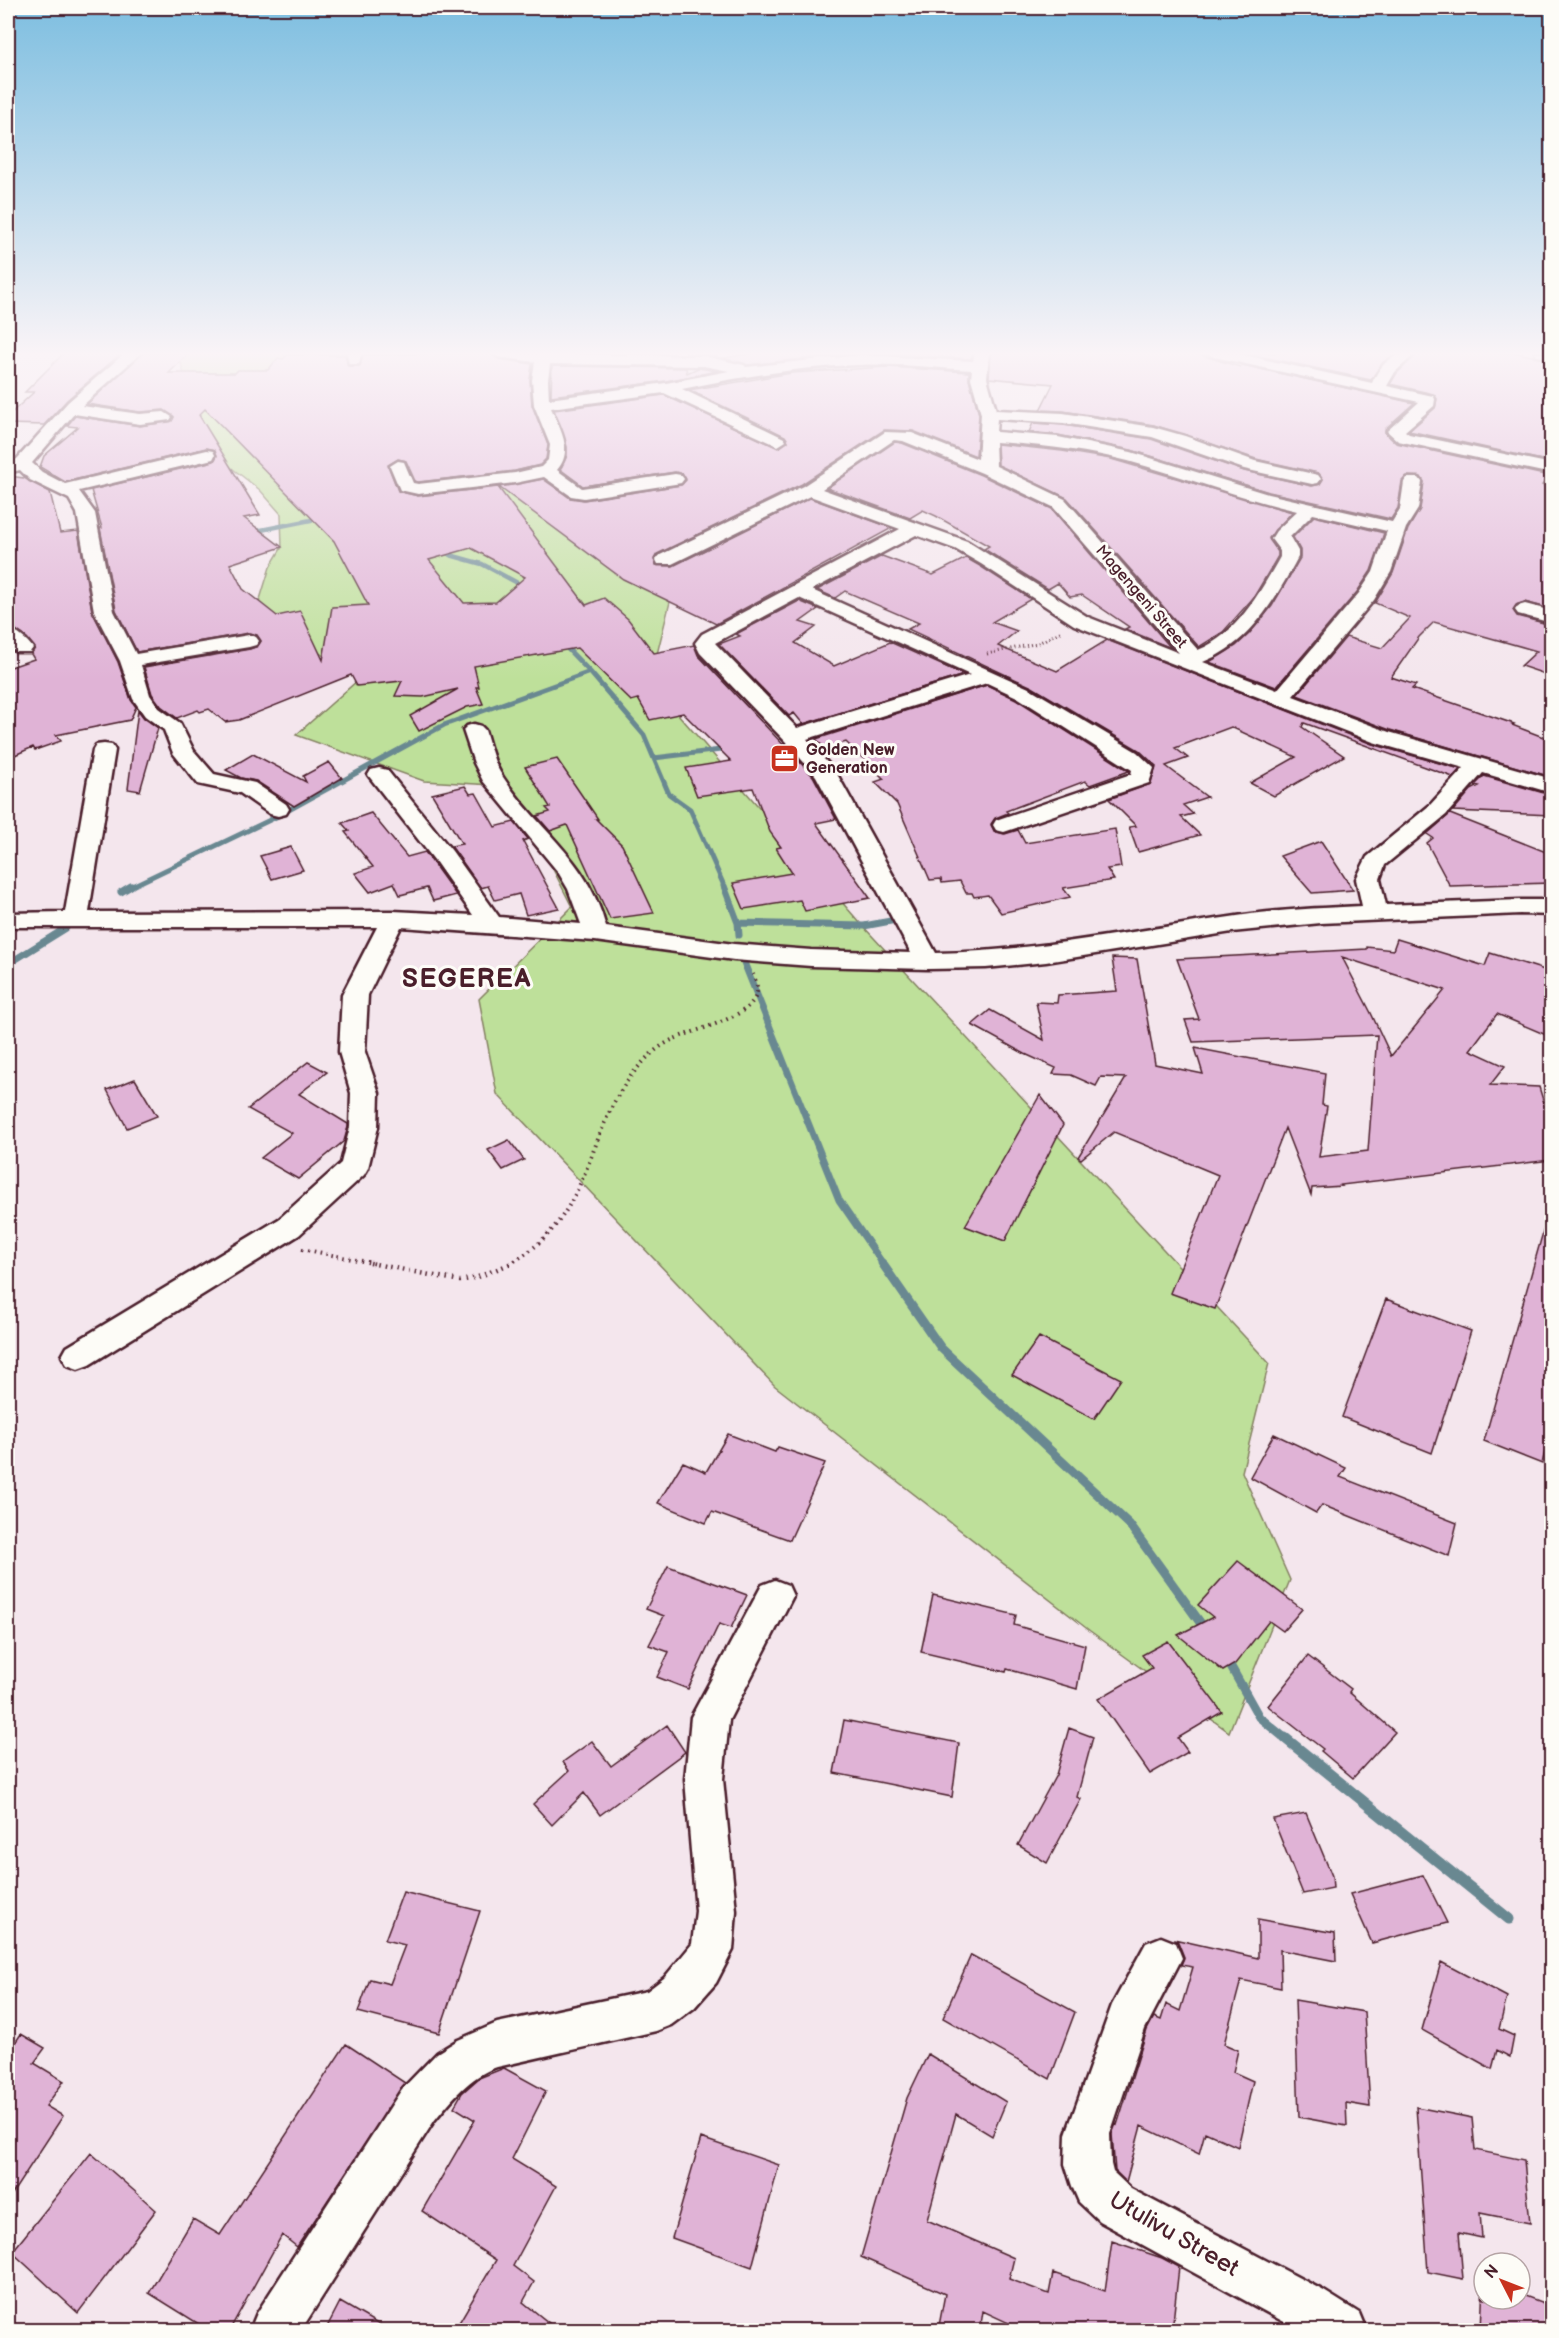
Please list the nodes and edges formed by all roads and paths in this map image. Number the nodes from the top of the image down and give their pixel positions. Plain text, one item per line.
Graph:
1 (177, 462) edge
2 (555, 462) edge
3 (851, 462) edge
4 (971, 462) edge
5 (986, 462) edge
6 (1148, 462) edge
7 (1242, 462) edge
8 (1518, 462) edge
9 (15, 466) edge
10 (398, 466) dead end
11 (988, 469) junction
12 (1551, 469) edge
13 (547, 471) junction
14 (675, 479) dead end
15 (1312, 479) dead end
16 (1413, 482) dead end
17 (64, 489) junction
18 (809, 490) junction
19 (1310, 508) junction
20 (1397, 528) junction
21 (914, 529) junction
22 (665, 560) dead end
23 (798, 591) junction
24 (1525, 610) dead end
25 (1551, 617) edge
26 (1081, 621) junction
27 (249, 641) dead end
28 (130, 662) junction
29 (1192, 662) junction
30 (986, 666) junction
31 (1280, 699) junction
32 (474, 730) dead end
33 (793, 736) junction
34 (104, 750) dead end
35 (1478, 766) junction
36 (379, 775) dead end
37 (1551, 786) edge
38 (278, 809) dead end
39 (1005, 825) dead end
40 (1551, 908) edge
41 (1375, 912) junction
42 (393, 919) junction
43 (8, 920) edge
44 (76, 920) junction
45 (491, 924) junction
46 (595, 933) junction
47 (749, 953) junction
48 (928, 961) junction
49 (265, 1242) junction
50 (78, 1356) dead end
51 (775, 1596) dead end
52 (1161, 1958) dead end
53 (274, 2331) edge
54 (1342, 2331) edge

1 - 17 street
2 - 13 street
3 - 18 street, Magengeni Street
4 - 11 street, Magengeni Street
5 - 11 street
6 - 19 street
7 - 15 street
8 - 12 street
9 - 17 street
10 - 13 street
11 - 29 street, Magengeni Street
13 - 14 street
16 - 20 street
17 - 28 street
18 - 21 street
18 - 22 street
19 - 20 street
19 - 29 street
20 - 31 street
21 - 23 street
21 - 26 street
23 - 30 street
23 - 33 street
24 - 25 street
26 - 29 street
26 - 30 path
27 - 28 street
28 - 38 street
29 - 31 street, Magengeni Street
30 - 33 street
30 - 39 street
31 - 35 street, Magengeni Street
32 - 46 street
33 - 48 street
34 - 44 street
35 - 37 street, Magengeni Street
35 - 41 street
36 - 45 street
40 - 41 street
41 - 48 street
42 - 44 street
42 - 45 street
42 - 49 street
43 - 44 street
45 - 46 street
46 - 47 street
47 - 48 street
47 - 49 path
49 - 50 street
51 - 53 street
52 - 54 street, Utulivu Street

